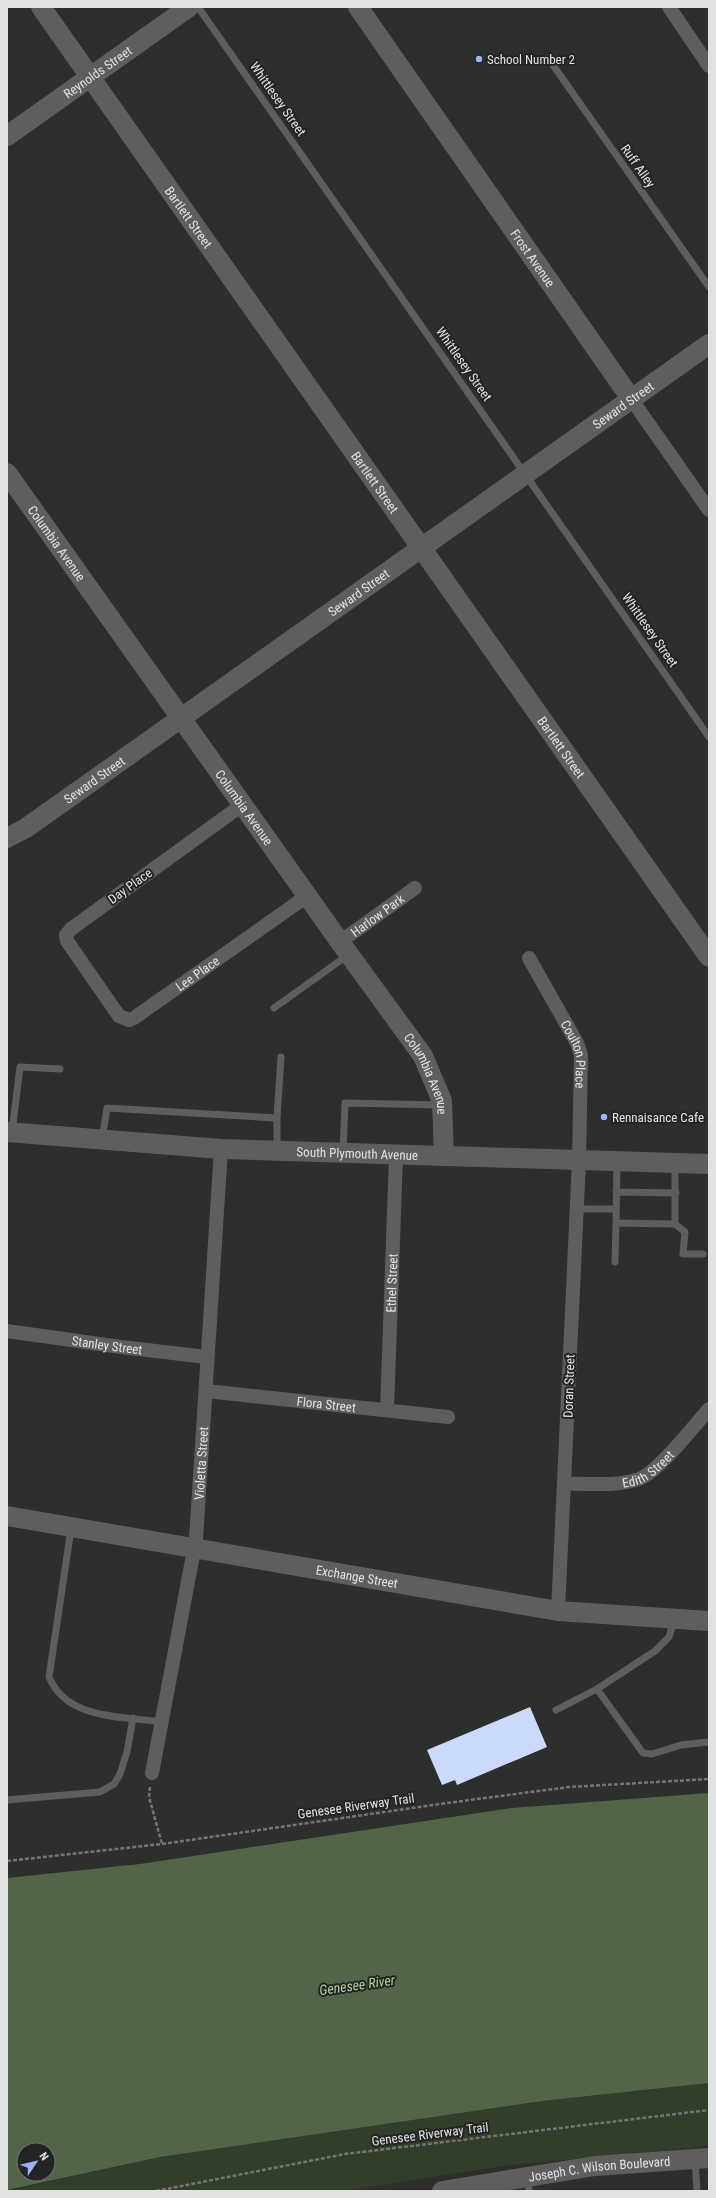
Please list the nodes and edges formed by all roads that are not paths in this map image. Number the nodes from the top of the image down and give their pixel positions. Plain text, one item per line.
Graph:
1 (41, 7) edge
2 (189, 7) edge
3 (198, 7) edge
4 (358, 7) edge
5 (669, 7) edge
6 (548, 58) dead end
7 (709, 66) edge
8 (90, 77) junction
9 (7, 136) edge
10 (709, 287) edge
11 (709, 344) edge
12 (632, 400) junction
13 (7, 473) edge
14 (527, 474) junction
15 (709, 510) edge
16 (421, 548) junction
17 (181, 718) junction
18 (709, 737) edge
19 (242, 805) junction
20 (7, 838) edge
21 (415, 888) dead end
22 (307, 896) junction
23 (344, 949) junction
24 (709, 957) edge
25 (529, 958) dead end
26 (95, 982) joint
27 (274, 1008) dead end
28 (281, 1057) dead end
29 (60, 1069) dead end
30 (442, 1105) junction
31 (277, 1118) junction
32 (10, 1132) edge
33 (102, 1140) junction
34 (221, 1149) junction
35 (277, 1151) junction
36 (342, 1154) junction
37 (444, 1155) junction
38 (396, 1156) junction
39 (579, 1161) junction
40 (618, 1162) junction
41 (675, 1163) junction
42 (709, 1164) edge
43 (616, 1192) junction
44 (676, 1194) junction
45 (577, 1209) junction
46 (616, 1209) junction
47 (616, 1223) junction
48 (675, 1224) junction
49 (703, 1254) dead end
50 (615, 1262) dead end
51 (7, 1331) edge
52 (207, 1357) junction
53 (206, 1391) junction
54 (709, 1409) edge
55 (387, 1410) junction
56 (448, 1417) dead end
57 (565, 1484) junction
58 (7, 1516) edge
59 (72, 1527) junction
60 (195, 1549) junction
61 (558, 1611) junction
62 (674, 1619) junction
63 (709, 1621) edge
64 (597, 1689) junction
65 (556, 1710) dead end
66 (133, 1718) junction
67 (162, 1722) junction
68 (709, 1742) edge
69 (152, 1773) road end
70 (7, 1800) edge
71 (702, 2158) edge
72 (529, 2184) edge
73 (442, 2191) edge
74 (697, 2191) edge

1 - 8 street, Bartlett Street
2 - 8 street, Reynolds Street
3 - 14 lane, Whittlesey Street
4 - 12 street, Frost Avenue
5 - 7 street
6 - 10 lane, Ruff Alley
8 - 9 street, Reynolds Street
8 - 16 street, Bartlett Street
11 - 12 street, Seward Street
12 - 14 street, Seward Street
12 - 15 street, Frost Avenue
13 - 17 street, Columbia Avenue
14 - 16 street, Seward Street
14 - 18 lane, Whittlesey Street
16 - 17 street, Seward Street
16 - 24 street, Bartlett Street
17 - 19 street, Columbia Avenue
17 - 20 street, Seward Street
19 - 22 street, Columbia Avenue
19 - 26 street, Day Place
21 - 23 street, Harlow Park
22 - 23 street, Columbia Avenue
22 - 26 street, Lee Place
23 - 27 lane
23 - 30 street, Columbia Avenue
25 - 39 street, Coulton Place
28 - 31 lane
29 - 32 lane
30 - 36 lane
30 - 37 street, Columbia Avenue
31 - 33 lane
31 - 35 lane
32 - 33 street, South Plymouth Avenue
33 - 34 street, South Plymouth Avenue
34 - 35 street, South Plymouth Avenue
34 - 52 street, Violetta Street
35 - 36 street, South Plymouth Avenue
36 - 38 street, South Plymouth Avenue
37 - 38 street, South Plymouth Avenue
37 - 39 street, South Plymouth Avenue
38 - 55 street, Ethel Street
39 - 40 street, South Plymouth Avenue
39 - 45 street, Doran Street
40 - 41 street, South Plymouth Avenue
40 - 43 lane
41 - 42 street, South Plymouth Avenue
41 - 44 lane
43 - 44 lane
43 - 46 lane
44 - 48 lane
45 - 46 lane
45 - 57 street, Doran Street
46 - 47 lane
47 - 48 lane
47 - 50 lane
48 - 49 lane
51 - 52 street, Stanley Street
52 - 53 street, Violetta Street
53 - 55 street, Flora Street
53 - 60 street, Violetta Street
54 - 57 street, Edith Street
55 - 56 street, Flora Street
57 - 61 street, Doran Street
58 - 59 street, Exchange Street
59 - 60 street, Exchange Street
59 - 66 lane
60 - 61 street, Exchange Street
60 - 67 street, Violetta Street
61 - 62 street, Exchange Street
62 - 63 street, Exchange Street
62 - 64 lane
64 - 65 lane
64 - 68 lane
66 - 67 lane
66 - 70 lane
67 - 69 street, Violetta Street
71 - 72 street, Joseph C. Wilson Boulevard
71 - 74 lane
72 - 73 street, Joseph C. Wilson Boulevard

